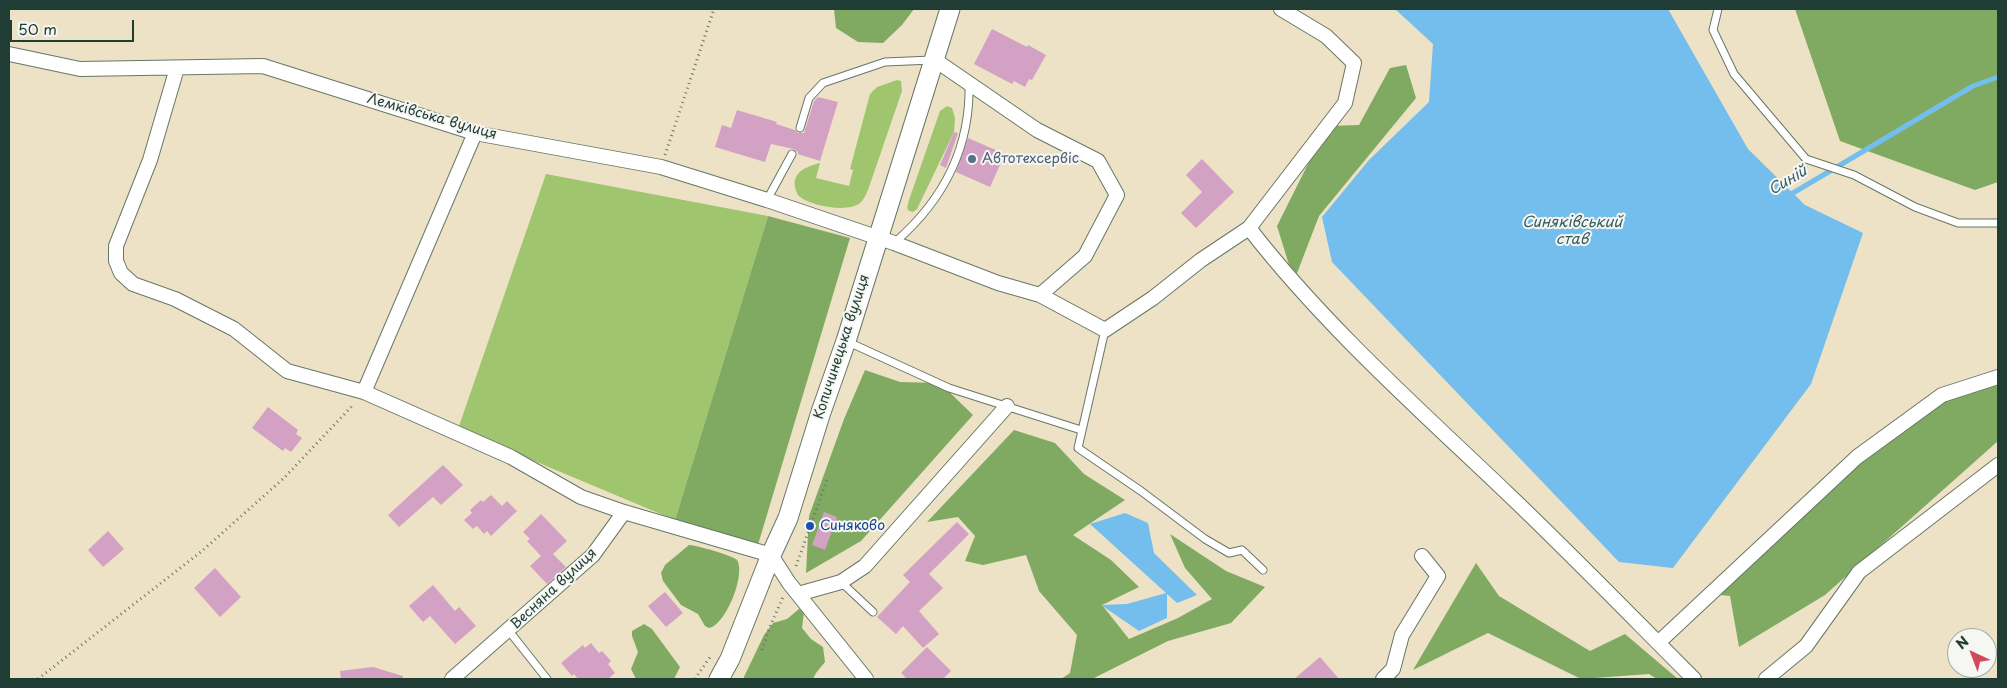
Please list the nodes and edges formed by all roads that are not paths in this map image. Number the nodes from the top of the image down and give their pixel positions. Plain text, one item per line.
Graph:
1 (950, 9) edge
2 (1281, 9) edge
3 (1718, 9) edge
4 (9, 54) edge
5 (935, 60) junction
6 (177, 68) junction
7 (969, 82) junction
8 (800, 128) dead end
9 (475, 133) junction
10 (792, 154) dead end
11 (767, 200) junction
12 (1998, 223) edge
13 (1249, 228) junction
14 (886, 240) junction
15 (1040, 295) junction
16 (1105, 330) junction
17 (846, 341) junction
18 (1998, 377) edge
19 (364, 392) junction
20 (1007, 406) junction
21 (1081, 430) junction
22 (1998, 465) edge
23 (624, 512) junction
24 (771, 555) junction
25 (1422, 556) dead end
26 (1263, 570) dead end
27 (841, 582) junction
28 (798, 594) junction
29 (873, 612) dead end
30 (509, 631) junction
31 (1659, 642) junction
32 (452, 679) edge
33 (547, 679) edge
34 (719, 679) edge
35 (866, 679) edge
36 (1383, 679) edge
37 (1694, 679) edge
38 (1766, 679) edge

1 - 5 main road, Копичинецька вулиця
2 - 13 street
3 - 12 lane
4 - 6 street, Лемківська вулиця
5 - 7 street
5 - 8 lane
5 - 14 main road, Копичинецька вулиця
6 - 9 street, Лемківська вулиця
6 - 19 street
7 - 14 lane
7 - 15 street
9 - 11 street, Лемківська вулиця
9 - 19 street
10 - 11 lane
11 - 14 street, Лемківська вулиця
13 - 16 street
13 - 31 street
14 - 15 street, Лемківська вулиця
14 - 17 main road, Копичинецька вулиця
15 - 16 street, Лемківська вулиця
16 - 21 lane
17 - 20 lane
17 - 24 main road, Копичинецька вулиця
18 - 31 street
19 - 23 street
20 - 21 lane
20 - 27 street
21 - 26 lane
22 - 38 street
23 - 24 street
23 - 30 street, Весняна вулиця
24 - 28 street
24 - 34 main road, Копичинецька вулиця
25 - 36 street
27 - 28 street
27 - 29 lane
28 - 35 street
30 - 32 street, Весняна вулиця
30 - 33 lane
31 - 37 street

